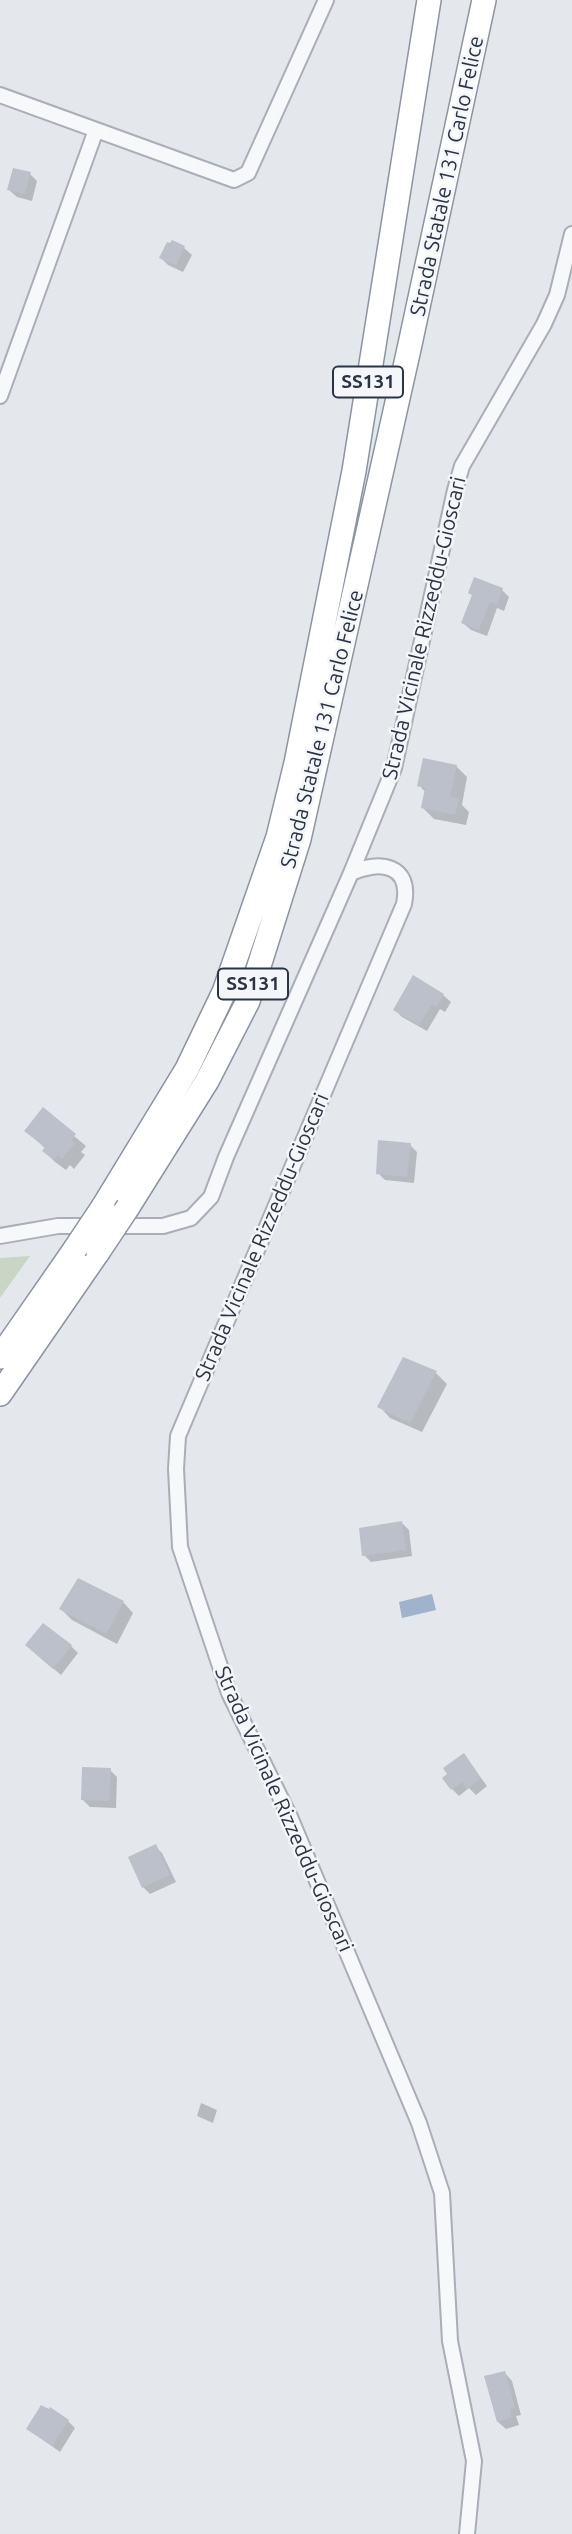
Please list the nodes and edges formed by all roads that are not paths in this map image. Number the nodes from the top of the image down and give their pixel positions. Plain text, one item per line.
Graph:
1 (326, 0) edge
2 (429, 0) edge
3 (484, 0) edge
4 (0, 95) edge
5 (96, 130) junction
6 (572, 234) edge
7 (0, 396) edge
8 (324, 737) junction
9 (296, 763) junction
10 (351, 873) junction
11 (0, 1236) edge
12 (86, 1250) junction
13 (0, 1357) edge
14 (0, 1394) edge
15 (467, 2534) edge

1 - 5 street
2 - 9 highway, Strada Statale 131 Carlo Felice / SS131
3 - 8 highway, Strada Statale 131 Carlo Felice / SS131
4 - 5 street
5 - 7 street
6 - 10 street, Strada Vicinale Rizzeddu-Gioscari
8 - 9 highway
8 - 12 highway, Strada Statale 131 Carlo Felice / SS131, bridge
9 - 12 highway, Strada Statale 131 Carlo Felice / SS131, bridge
10 - 11 street, Strada Vicinale Rizzeddu-Gioscari
10 - 15 street, Strada Vicinale Rizzeddu-Gioscari
12 - 13 highway, Strada Statale 131 Carlo Felice / SS131
12 - 14 highway, Strada Statale 131 Carlo Felice / SS131

